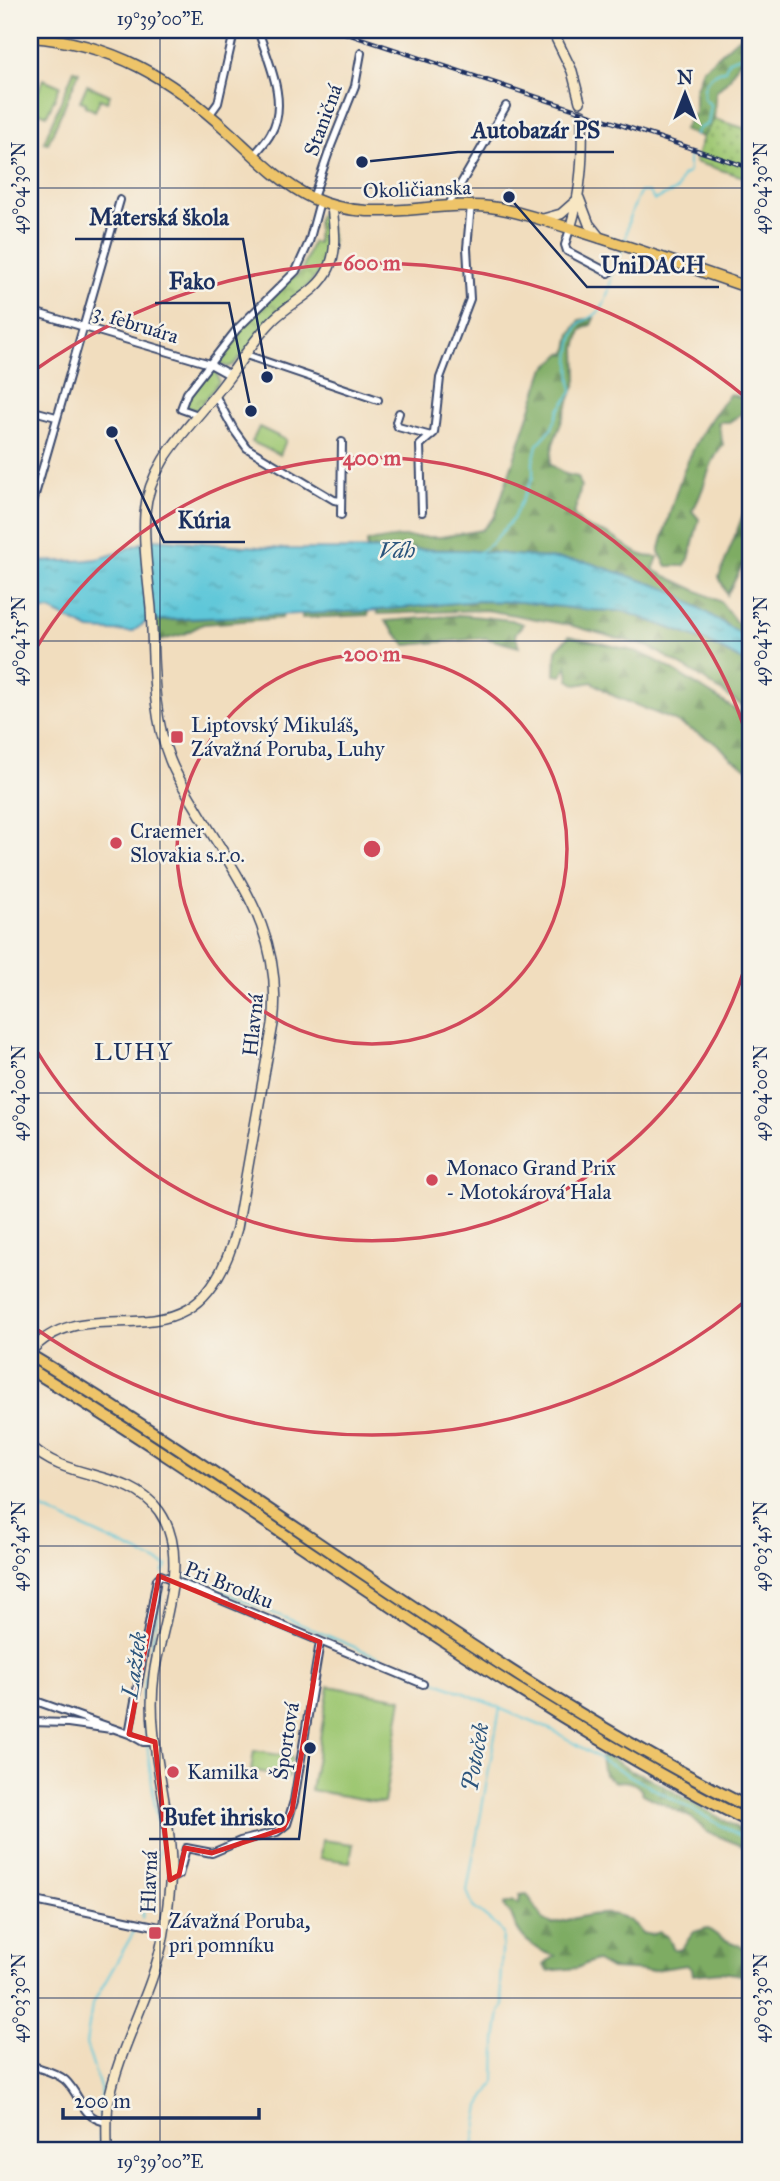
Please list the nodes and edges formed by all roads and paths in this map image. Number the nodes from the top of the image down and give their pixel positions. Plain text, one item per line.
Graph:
1 (261, 30) edge
2 (552, 30) edge
3 (234, 32) dead end
4 (30, 37) edge
5 (361, 53) dead end
6 (580, 102) dead end
7 (506, 106) dead end
8 (210, 114) junction
9 (582, 114) dead end
10 (254, 155) junction
11 (579, 198) junction
12 (120, 200) dead end
13 (316, 200) junction
14 (471, 205) junction
15 (332, 206) junction
16 (448, 206) junction
17 (541, 220) junction
18 (570, 229) junction
19 (600, 238) junction
20 (609, 273) dead end
21 (750, 288) edge
22 (30, 311) edge
23 (82, 326) junction
24 (246, 355) junction
25 (210, 364) junction
26 (230, 375) junction
27 (215, 395) junction
28 (378, 400) dead end
29 (30, 410) edge
30 (399, 413) dead end
31 (198, 415) junction
32 (56, 417) junction
33 (431, 436) junction
34 (342, 442) dead end
35 (340, 501) junction
36 (30, 507) edge
37 (422, 512) dead end
38 (341, 516) dead end
39 (30, 1354) edge
40 (30, 1369) edge
41 (30, 1445) edge
42 (170, 1575) junction
43 (320, 1642) junction
44 (424, 1684) dead end
45 (30, 1699) edge
46 (30, 1722) edge
47 (115, 1728) junction
48 (129, 1734) junction
49 (149, 1742) junction
50 (750, 1808) edge
51 (750, 1822) edge
52 (170, 1880) junction
53 (30, 1900) edge
54 (164, 1928) junction
55 (30, 2064) edge
56 (106, 2122) junction
57 (107, 2151) edge

1 - 10 street
2 - 6 street
3 - 8 street
4 - 8 main road, Okoličianska
5 - 13 street, Staničná
7 - 16 street
8 - 10 main road, Okoličianska
9 - 11 street
10 - 13 main road, Okoličianska
11 - 17 street
11 - 18 street
11 - 19 street
12 - 23 street
13 - 15 main road, Okoličianska
13 - 25 street, Staničná
14 - 16 main road, Okoličianska
14 - 17 main road, Okoličianska
14 - 33 street
15 - 16 main road, Okoličianska
15 - 24 street, Hlavná
17 - 18 main road, Okoličianska
18 - 19 main road, Okoličianska
18 - 20 street
19 - 21 main road, Okoličianska
22 - 23 street, 3. februára
23 - 25 street, 3. februára
23 - 32 street
24 - 26 street, Hlavná
24 - 28 street
25 - 26 street, 3. februára
25 - 31 street, Staničná
26 - 27 street, Hlavná
27 - 31 street, Hlavná
27 - 35 street
29 - 32 street
30 - 33 street
31 - 39 street, Hlavná
32 - 36 street
33 - 37 street
34 - 35 street
35 - 38 street
39 - 50 highway
40 - 51 highway
41 - 42 street, Hlavná
42 - 43 street, Pri Brodku
42 - 48 street, Pri Brodku
42 - 49 street, Hlavná
43 - 44 street, Pri Brodku
43 - 52 street, Športová
45 - 47 street
46 - 47 street
47 - 48 street
48 - 49 street
49 - 52 street, Hlavná
52 - 54 street, Hlavná
53 - 54 street
54 - 56 street, Hlavná
55 - 56 street
56 - 57 street, Hlavná

